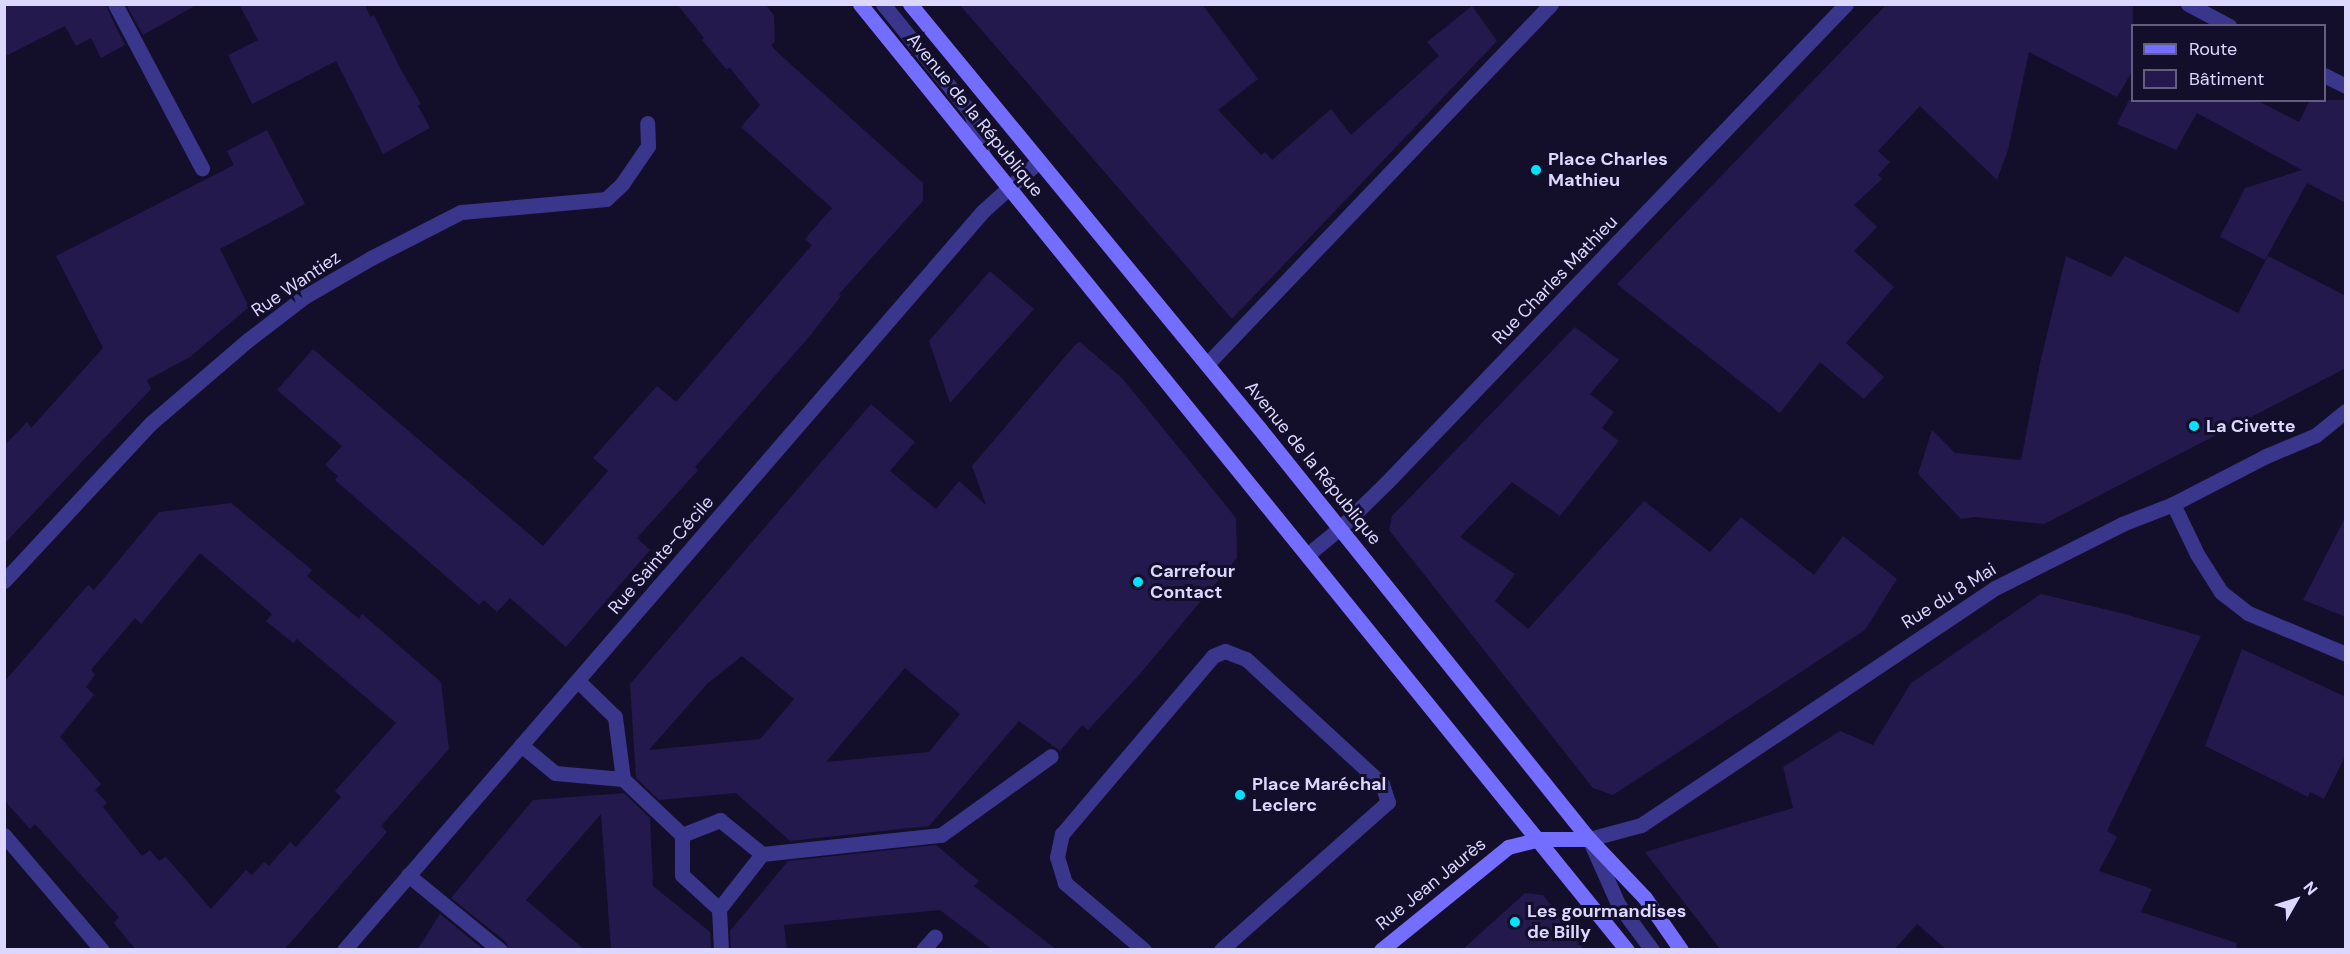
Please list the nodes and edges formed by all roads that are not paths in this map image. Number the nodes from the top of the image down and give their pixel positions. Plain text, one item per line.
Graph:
1 (115, 4) edge
2 (860, 4) edge
3 (883, 4) edge
4 (910, 4) edge
5 (1551, 4) edge
6 (1846, 4) edge
7 (2188, 4) edge
8 (2225, 24) edge
9 (2326, 76) edge
10 (2346, 86) edge
11 (647, 123) dead end
12 (983, 156) junction
13 (1039, 161) junction
14 (202, 168) dead end
15 (1008, 187) junction
16 (1207, 364) junction
17 (2346, 411) edge
18 (2173, 504) junction
19 (1340, 528) junction
20 (1307, 555) junction
21 (4, 581) edge
22 (2346, 654) edge
23 (578, 681) junction
24 (520, 745) junction
25 (1051, 756) dead end
26 (623, 779) junction
27 (4, 835) edge
28 (682, 835) junction
29 (1539, 839) junction
30 (1589, 839) junction
31 (762, 854) junction
32 (408, 874) junction
33 (719, 909) junction
34 (935, 936) dead end
35 (102, 950) edge
36 (344, 950) edge
37 (500, 950) edge
38 (721, 950) edge
39 (923, 950) edge
40 (1144, 950) edge
41 (1221, 950) edge
42 (1381, 950) edge
43 (1627, 950) edge
44 (1652, 950) edge
45 (1681, 950) edge

1 - 14 street
2 - 12 main road, Avenue de la République
3 - 12 street
4 - 13 main road, Avenue de la République
5 - 16 street
6 - 19 street, Rue Charles Mathieu
7 - 8 street
9 - 10 street
11 - 21 street, Rue Wantiez
12 - 15 main road, Avenue de la République
13 - 15 street, Rue Sainte-Cécile
13 - 16 main road, Avenue de la République
15 - 20 main road, Avenue de la République
15 - 23 street, Rue Sainte-Cécile
16 - 19 main road, Avenue de la République
17 - 18 street, Rue du 8 Mai
18 - 22 street
18 - 30 street, Rue du 8 Mai
19 - 20 street, Rue Charles Mathieu
19 - 30 main road, Avenue de la République
20 - 29 main road, Avenue de la République
23 - 24 street, Rue Sainte-Cécile
23 - 26 street
24 - 26 street
24 - 32 street, Rue Sainte-Cécile
25 - 31 street
26 - 28 street
27 - 35 street
28 - 31 street
28 - 33 street
29 - 30 main road, Rue Jean Jaurès
29 - 42 main road, Rue Jean Jaurès
29 - 43 main road, Avenue de la République
30 - 44 street
30 - 45 main road, Avenue de la République
31 - 33 street
32 - 36 street, Rue Sainte-Cécile
32 - 37 street
33 - 38 street
34 - 39 street
40 - 41 street

